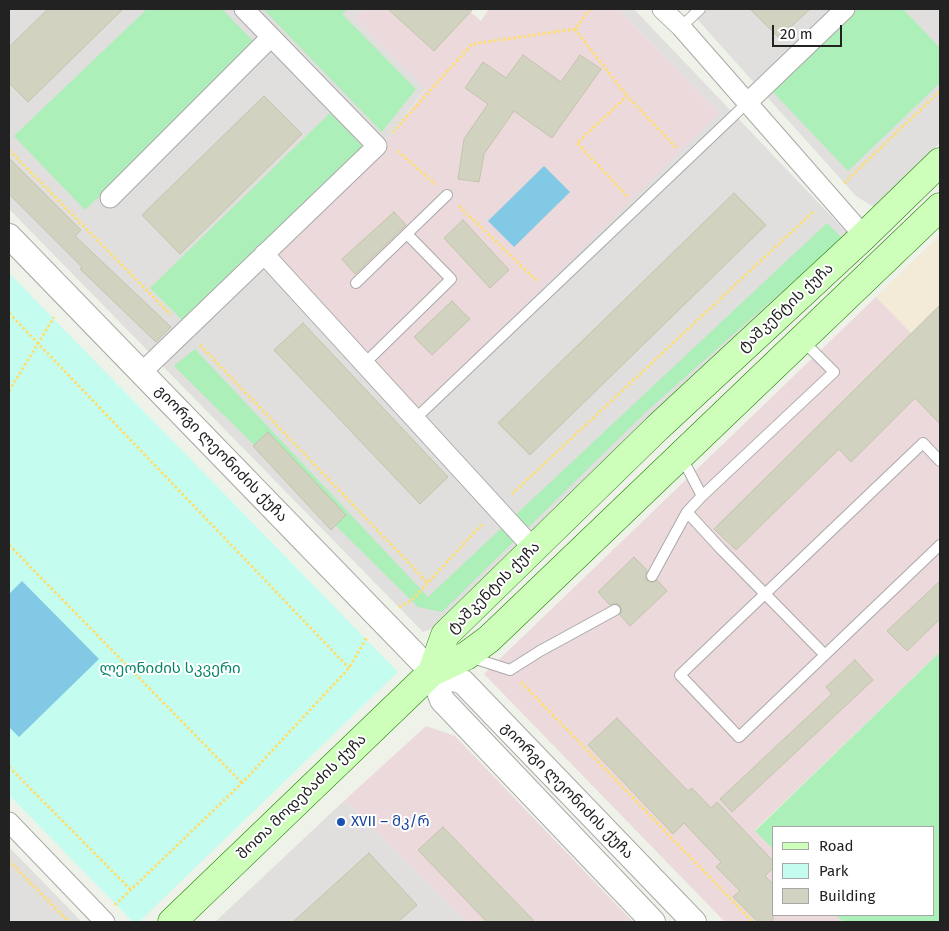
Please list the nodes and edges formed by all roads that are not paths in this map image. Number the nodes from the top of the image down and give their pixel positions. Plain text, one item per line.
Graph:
1 (244, 9) edge
2 (662, 9) edge
3 (700, 9) edge
4 (845, 9) edge
5 (681, 28) junction
6 (271, 37) junction
7 (747, 103) junction
8 (940, 162) edge
9 (447, 195) road end
10 (110, 198) dead end
11 (940, 208) edge
12 (406, 234) junction
13 (9, 236) edge
14 (864, 236) junction
15 (264, 254) junction
16 (356, 284) dead end
17 (802, 340) junction
18 (364, 364) junction
19 (141, 372) junction
20 (415, 419) junction
21 (680, 456) junction
22 (940, 461) edge
23 (702, 496) junction
24 (687, 512) junction
25 (940, 545) edge
26 (533, 548) junction
27 (652, 576) dead end
28 (765, 594) junction
29 (615, 610) dead end
30 (825, 655) junction
31 (466, 656) junction
32 (432, 672) junction
33 (9, 822) edge
34 (105, 922) edge
35 (172, 922) edge
36 (653, 922) edge
37 (694, 922) edge

1 - 6 street
2 - 5 street
3 - 5 lane
4 - 7 street
5 - 7 street
6 - 10 street
6 - 15 street
7 - 14 street
7 - 20 lane
8 - 14 main road, ტაშკენტის ქუჩა
9 - 12 lane
11 - 17 main road, ტაშკენტის ქუჩა
12 - 16 lane
12 - 18 lane
13 - 19 street, გიორგი ლეონიძის ქუჩა
14 - 26 main road, ტაშკენტის ქუჩა
15 - 18 street
15 - 19 street
17 - 21 main road, ტაშკენტის ქუჩა
17 - 23 lane
18 - 20 street
19 - 32 street, გიორგი ლეონიძის ქუჩა
20 - 26 street
21 - 23 lane
21 - 31 main road, ტაშკენტის ქუჩა
22 - 28 lane
23 - 24 lane
24 - 27 lane
24 - 28 lane
25 - 30 lane
26 - 32 main road, ტაშკენტის ქუჩა
28 - 30 lane
28 - 30 lane
29 - 31 lane
31 - 32 main road, ტაშკენტის ქუჩა
32 - 35 main road, შოთა მოდებაძის ქუჩა
32 - 36 street, გიორგი ლეონიძის ქუჩა
32 - 37 street, გიორგი ლეონიძის ქუჩა
33 - 34 street

